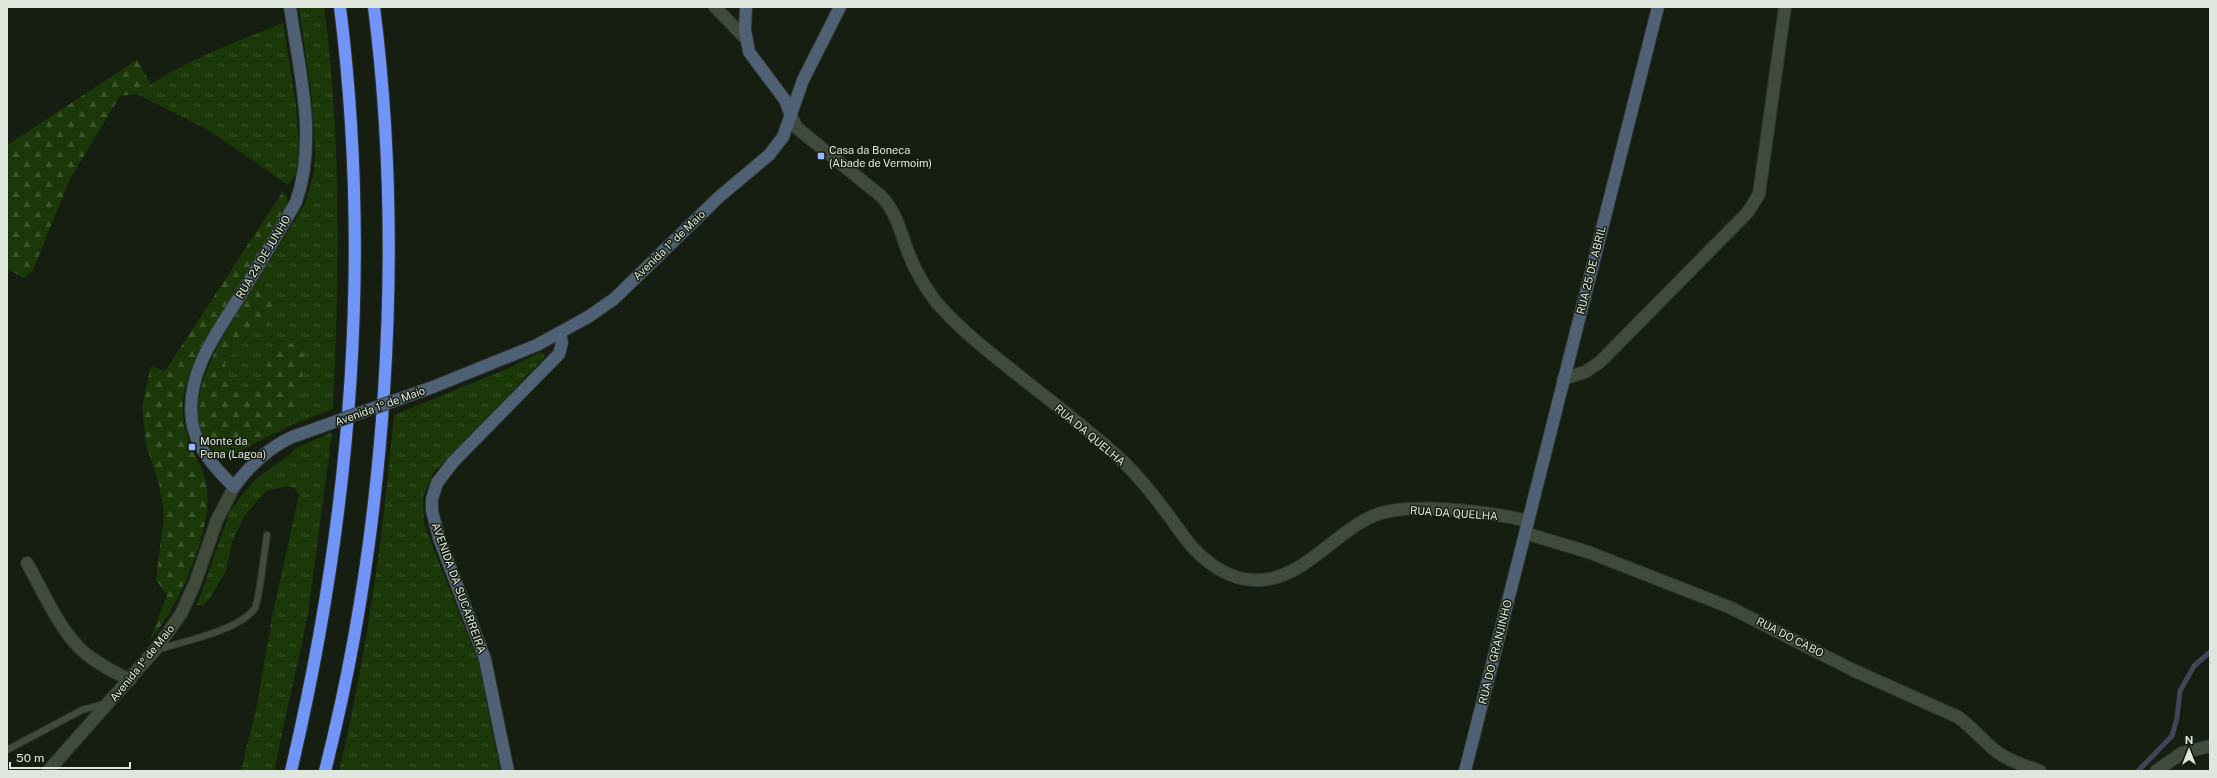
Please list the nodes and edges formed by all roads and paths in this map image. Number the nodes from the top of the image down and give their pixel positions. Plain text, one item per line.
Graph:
1 (290, 7) edge
2 (340, 7) edge
3 (374, 7) edge
4 (715, 7) edge
5 (746, 7) edge
6 (840, 7) edge
7 (1658, 7) edge
8 (1785, 7) edge
9 (747, 40) junction
10 (790, 116) junction
11 (560, 334) junction
12 (1562, 379) junction
13 (234, 487) junction
14 (1526, 527) junction
15 (267, 535) dead end
16 (27, 563) dead end
17 (155, 650) junction
18 (130, 680) junction
19 (110, 702) junction
20 (2210, 746) edge
21 (7, 750) edge
22 (2020, 768) edge
23 (48, 771) edge
24 (291, 771) edge
25 (325, 771) edge
26 (508, 771) edge
27 (1465, 771) edge
28 (2040, 771) edge
29 (2156, 771) edge

1 - 13 street, RUA 24 DE JUNHO
2 - 24 highway
3 - 25 highway
4 - 9 street
5 - 9 street
6 - 10 street, Avenida 1º de Maio
7 - 12 street, RUA 25 DE ABRIL
8 - 12 street
9 - 10 street
10 - 11 street, Avenida 1º de Maio
10 - 14 street, RUA DA QUELHA
11 - 13 street, Avenida 1º de Maio, bridge
11 - 26 street, AVENIDA DA SUCARREIRA
12 - 14 street, RUA 25 DE ABRIL
13 - 17 street, Avenida 1º de Maio
14 - 22 street, RUA DO CABO
14 - 27 street, RUA DO GRANJINHO
15 - 17 lane
16 - 18 street
17 - 18 street, Avenida 1º de Maio
18 - 19 street, Avenida 1º de Maio
19 - 21 lane
19 - 23 street, Avenida 1º de Maio
20 - 29 street
22 - 28 street, RUA DO CABO

